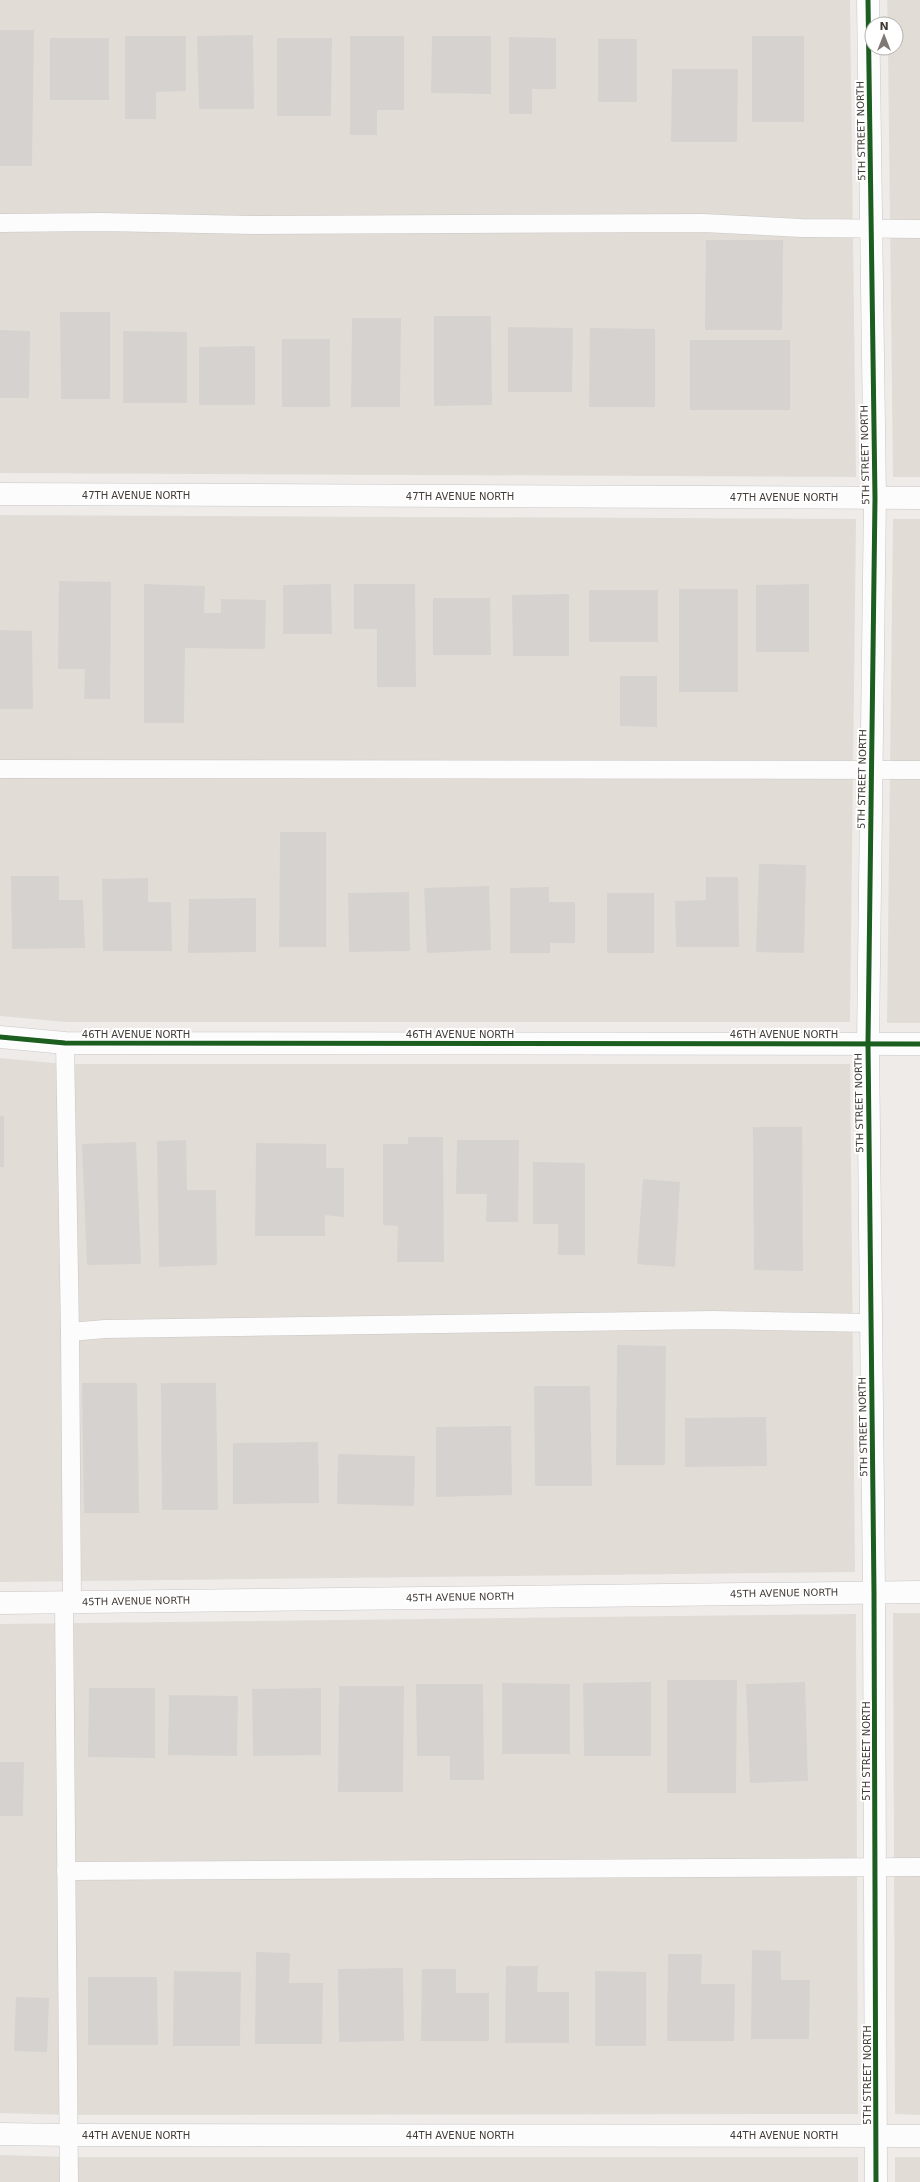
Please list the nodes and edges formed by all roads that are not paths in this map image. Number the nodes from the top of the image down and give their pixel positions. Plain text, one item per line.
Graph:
1 (868, 0) edge
2 (0, 223) edge
3 (920, 229) edge
4 (870, 230) junction
5 (0, 494) edge
6 (875, 498) junction
7 (920, 498) edge
8 (0, 769) edge
9 (872, 770) junction
10 (920, 770) edge
11 (0, 1037) edge
12 (65, 1043) junction
13 (868, 1043) junction
14 (920, 1044) edge
15 (871, 1323) junction
16 (70, 1332) junction
17 (874, 1592) junction
18 (920, 1592) edge
19 (68, 1602) junction
20 (0, 1603) edge
21 (875, 1867) junction
22 (920, 1867) edge
23 (66, 1870) junction
24 (0, 2134) edge
25 (69, 2136) junction
26 (876, 2136) junction
27 (920, 2136) edge
28 (69, 2182) edge
29 (876, 2182) edge

1 - 4 street, 5TH STREET NORTH
2 - 4 lane
3 - 4 lane
4 - 6 street, 5TH STREET NORTH
5 - 6 street, 47TH AVENUE NORTH
6 - 7 street, 47TH AVENUE NORTH
6 - 9 street, 5TH STREET NORTH
8 - 9 lane
9 - 10 lane
9 - 13 street, 5TH STREET NORTH
11 - 12 street, 46TH AVENUE NORTH
12 - 13 street, 46TH AVENUE NORTH
12 - 16 lane
13 - 14 street, 46TH AVENUE NORTH
13 - 15 street, 5TH STREET NORTH
15 - 16 lane
15 - 17 street, 5TH STREET NORTH
16 - 19 lane
17 - 18 street, 45TH AVENUE NORTH
17 - 19 street, 45TH AVENUE NORTH
17 - 21 street, 5TH STREET NORTH
19 - 20 street, 45TH AVENUE NORTH
19 - 23 lane
21 - 22 lane
21 - 23 lane
21 - 26 street, 5TH STREET NORTH
23 - 25 lane
24 - 25 street, 44TH AVENUE NORTH
25 - 26 street, 44TH AVENUE NORTH
25 - 28 lane
26 - 27 street, 44TH AVENUE NORTH
26 - 29 street, 5TH STREET NORTH

